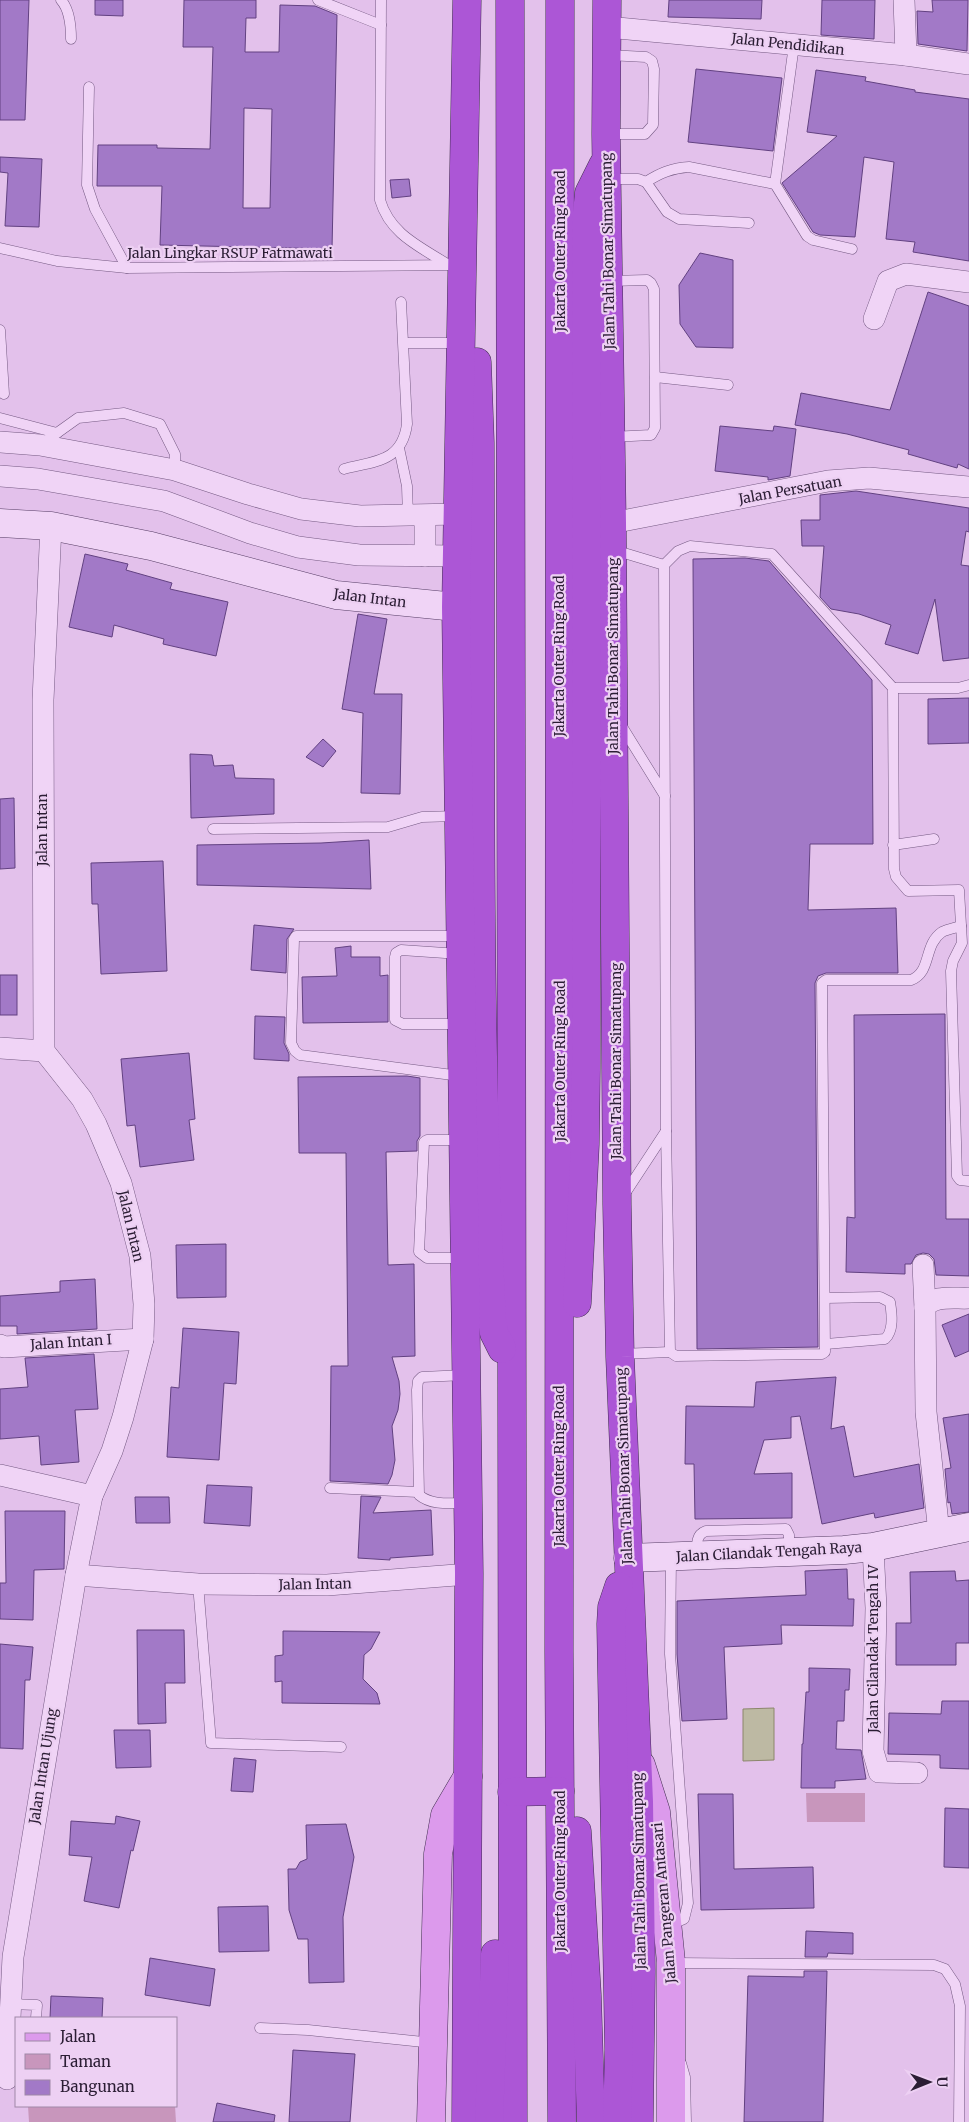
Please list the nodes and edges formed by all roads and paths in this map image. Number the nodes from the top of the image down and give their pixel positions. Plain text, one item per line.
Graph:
1 (61, 0) edge
2 (318, 0) edge
3 (382, 0) edge
4 (467, 0) edge
5 (510, 0) edge
6 (560, 0) edge
7 (607, 0) edge
8 (904, 0) edge
9 (381, 25) junction
10 (607, 27) junction
11 (71, 39) dead end
12 (794, 45) junction
13 (608, 55) junction
14 (906, 55) junction
15 (969, 64) edge
16 (89, 87) dead end
17 (607, 156) junction
18 (646, 182) junction
19 (775, 184) junction
20 (749, 223) dead end
21 (0, 248) edge
22 (852, 249) dead end
23 (455, 265) junction
24 (127, 268) junction
25 (609, 280) junction
26 (969, 282) edge
27 (401, 302) dead end
28 (463, 306) junction
29 (874, 319) dead end
30 (0, 330) edge
31 (404, 343) junction
32 (462, 343) junction
33 (655, 377) junction
34 (728, 385) dead end
35 (0, 392) edge
36 (0, 418) edge
37 (611, 437) junction
38 (49, 439) junction
39 (0, 442) edge
40 (399, 448) junction
41 (344, 469) dead end
42 (175, 470) junction
43 (0, 476) edge
44 (969, 487) edge
45 (458, 514) junction
46 (417, 516) junction
47 (0, 523) edge
48 (51, 526) junction
49 (612, 536) junction
50 (425, 556) junction
51 (457, 556) junction
52 (664, 565) junction
53 (456, 607) junction
54 (969, 685) edge
55 (892, 688) junction
56 (614, 714) junction
57 (666, 797) junction
58 (459, 816) junction
59 (212, 829) dead end
60 (934, 839) dead end
61 (893, 845) junction
62 (964, 890) edge
63 (961, 926) junction
64 (460, 945) junction
65 (965, 946) edge
66 (462, 1024) junction
67 (0, 1048) edge
68 (44, 1051) junction
69 (462, 1077) junction
70 (666, 1131) junction
71 (463, 1140) junction
72 (969, 1181) edge
73 (617, 1205) junction
74 (464, 1258) junction
75 (923, 1266) dead end
76 (825, 1298) junction
77 (969, 1298) edge
78 (925, 1308) junction
79 (143, 1339) junction
80 (826, 1344) junction
81 (0, 1345) edge
82 (671, 1353) junction
83 (620, 1356) junction
84 (511, 1360) junction
85 (466, 1375) junction
86 (0, 1476) edge
87 (330, 1488) dead end
88 (418, 1492) junction
89 (92, 1496) junction
90 (468, 1503) junction
91 (938, 1524) junction
92 (969, 1527) edge
93 (873, 1547) junction
94 (684, 1556) junction
95 (628, 1564) junction
96 (469, 1574) junction
97 (76, 1575) junction
98 (198, 1584) junction
99 (559, 1604) junction
100 (560, 1736) junction
101 (635, 1746) junction
102 (342, 1747) dead end
103 (917, 1773) dead end
104 (468, 1776) junction
105 (560, 1791) junction
106 (512, 1792) junction
107 (512, 1867) junction
108 (667, 1926) junction
109 (6, 1956) edge
110 (671, 1962) junction
111 (10, 2004) junction
112 (36, 2017) edge
113 (260, 2028) dead end
114 (433, 2043) junction
115 (671, 2047) junction
116 (7, 2079) dead end
117 (431, 2122) edge
118 (466, 2122) edge
119 (489, 2122) edge
120 (513, 2122) edge
121 (562, 2122) edge
122 (591, 2122) edge
123 (617, 2122) edge
124 (639, 2122) edge
125 (671, 2122) edge
126 (686, 2122) edge
127 (959, 2122) edge

1 - 11 lane
2 - 9 lane
3 - 9 lane
4 - 23 highway
5 - 84 highway
6 - 99 highway, Jakarta Outer Ring Road
7 - 10 highway, Jalan Tahi Bonar Simatupang
8 - 14 street
9 - 23 lane
10 - 12 street, Jalan Pendidikan
10 - 13 highway, Jalan Tahi Bonar Simatupang
12 - 14 street, Jalan Pendidikan
12 - 19 lane
13 - 17 highway, Jalan Tahi Bonar Simatupang
13 - 17 lane
14 - 15 street, Jalan Pendidikan
16 - 24 lane
17 - 18 lane
17 - 25 highway, Jalan Tahi Bonar Simatupang
17 - 99 highway
18 - 19 lane
18 - 20 lane
19 - 22 lane
21 - 24 lane, Jalan Lingkar RSUP Fatmawati
23 - 24 lane, Jalan Lingkar RSUP Fatmawati
23 - 28 highway
25 - 33 lane
25 - 37 highway, Jalan Tahi Bonar Simatupang
26 - 29 street
27 - 31 lane
28 - 32 highway
28 - 84 highway
30 - 35 lane
31 - 32 lane
31 - 40 lane
32 - 45 highway
33 - 34 lane
33 - 37 lane
36 - 38 lane
37 - 49 highway, Jalan Tahi Bonar Simatupang
38 - 39 street
38 - 42 street
38 - 42 lane
40 - 41 lane
40 - 46 lane
42 - 46 street
43 - 50 street
44 - 49 street, Jalan Persatuan
45 - 46 street
45 - 51 highway
46 - 50 street
47 - 48 street, Jalan Intan
48 - 53 street, Jalan Intan
48 - 68 street, Jalan Intan
49 - 52 lane
49 - 56 highway, Jalan Tahi Bonar Simatupang
50 - 51 street
51 - 53 highway
52 - 55 lane
52 - 57 lane
53 - 58 highway
54 - 55 lane
55 - 61 lane
56 - 57 lane
56 - 73 highway, Jalan Tahi Bonar Simatupang
57 - 70 lane
58 - 59 lane
58 - 64 highway
60 - 61 lane
61 - 62 lane
62 - 63 lane
63 - 65 lane
63 - 76 lane
64 - 66 highway
64 - 66 lane
64 - 69 lane
65 - 72 lane
66 - 69 highway
67 - 68 street
68 - 79 street, Jalan Intan
69 - 71 highway
70 - 73 lane
70 - 82 lane
71 - 74 highway
71 - 74 lane
73 - 83 highway, Jalan Tahi Bonar Simatupang
74 - 85 highway
75 - 78 street
76 - 80 lane
76 - 80 lane
77 - 78 street
78 - 91 street
79 - 81 street, Jalan Intan I
79 - 89 street, Jalan Intan
80 - 82 lane
82 - 83 lane
83 - 95 highway, Jalan Tahi Bonar Simatupang
84 - 106 highway
85 - 88 lane
85 - 90 highway
86 - 89 street
87 - 88 lane
88 - 90 lane
89 - 97 street, Jalan Intan
90 - 96 highway
91 - 92 street, Jalan Cilandak Tengah Raya
91 - 93 street, Jalan Cilandak Tengah Raya
93 - 94 street, Jalan Cilandak Tengah Raya
93 - 103 street, Jalan Cilandak Tengah IV
94 - 95 street, Jalan Cilandak Tengah Raya
94 - 108 lane
95 - 101 highway, Jalan Tahi Bonar Simatupang
95 - 123 highway
96 - 98 street, Jalan Intan
96 - 104 highway
97 - 98 street, Jalan Intan
97 - 109 street, Jalan Intan Ujung
98 - 102 lane
99 - 100 highway, Jakarta Outer Ring Road
100 - 105 highway, Jakarta Outer Ring Road
100 - 122 highway
101 - 108 main road, Jalan Pangeran Antasari
101 - 124 highway, Jalan Tahi Bonar Simatupang
104 - 114 main road
104 - 118 highway
105 - 106 highway
105 - 121 highway, Jakarta Outer Ring Road
106 - 107 highway
107 - 119 highway
107 - 120 highway
108 - 110 main road, Jalan Pangeran Antasari
109 - 111 street, Jalan Intan Ujung
110 - 115 main road, Jalan Pangeran Antasari
110 - 127 lane
111 - 112 lane
111 - 116 street, Jalan Intan Ujung
113 - 114 lane
114 - 117 main road
115 - 125 main road, Jalan Pangeran Antasari
115 - 126 lane

